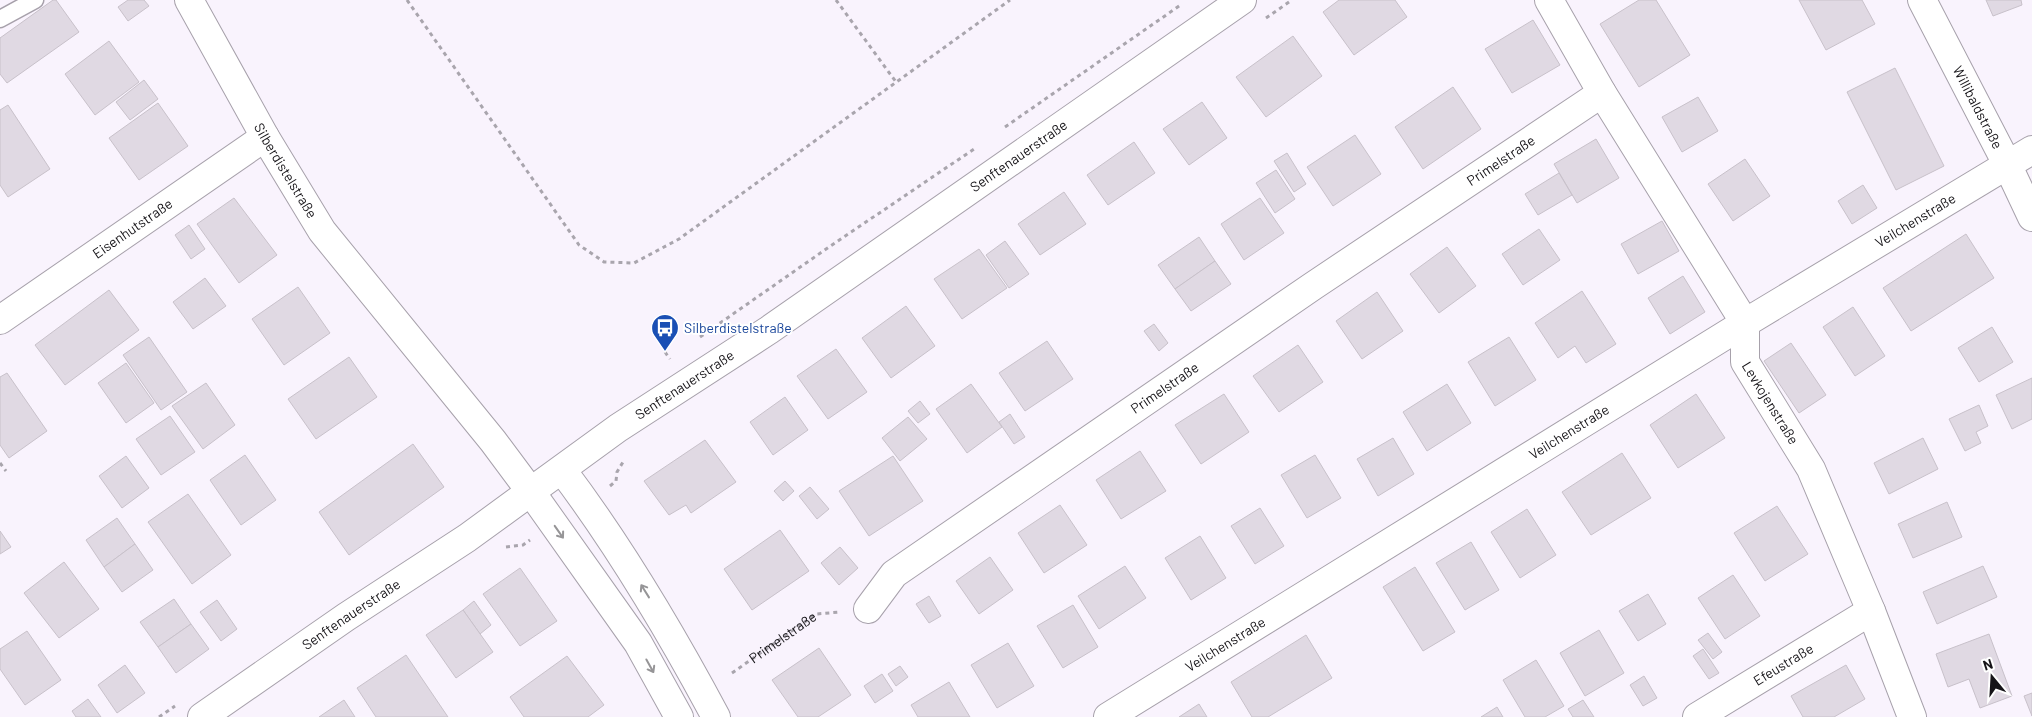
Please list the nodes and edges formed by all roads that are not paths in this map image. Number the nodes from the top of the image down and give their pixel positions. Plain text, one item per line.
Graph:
1 (35, 0) edge
2 (189, 0) edge
3 (1242, 0) edge
4 (1549, 0) edge
5 (1922, 0) edge
6 (0, 19) edge
7 (1602, 93) junction
8 (265, 137) junction
9 (2032, 150) edge
10 (2007, 164) junction
11 (2032, 217) edge
12 (0, 320) edge
13 (1745, 323) junction
14 (513, 468) junction
15 (562, 470) junction
16 (531, 492) junction
17 (868, 609) road end
18 (1871, 611) junction
19 (202, 717) edge
20 (679, 717) edge
21 (716, 717) edge
22 (1108, 717) edge
23 (1696, 717) edge
24 (1912, 717) edge

1 - 6 lane
2 - 8 street, Silberdistelstraße
3 - 15 street, Senftenauerstraße
4 - 7 street
5 - 10 street, Willibaldstraße
7 - 13 street
7 - 17 street, Primelstraße
8 - 12 street, Eisenhutstraße
8 - 14 street, Silberdistelstraße
9 - 10 street, Veilchenstraße
10 - 11 street, Willibaldstraße
10 - 13 street, Veilchenstraße
13 - 18 street, Levkojenstraße
13 - 22 street, Veilchenstraße
14 - 15 street
14 - 16 street, Silberdistelstraße
15 - 16 street, Senftenauerstraße
21 -> 15 street
16 - 19 street, Senftenauerstraße
16 -> 20 street, Silberdistelstraße
18 - 23 street, Efeustraße
18 - 24 street, Levkojenstraße

